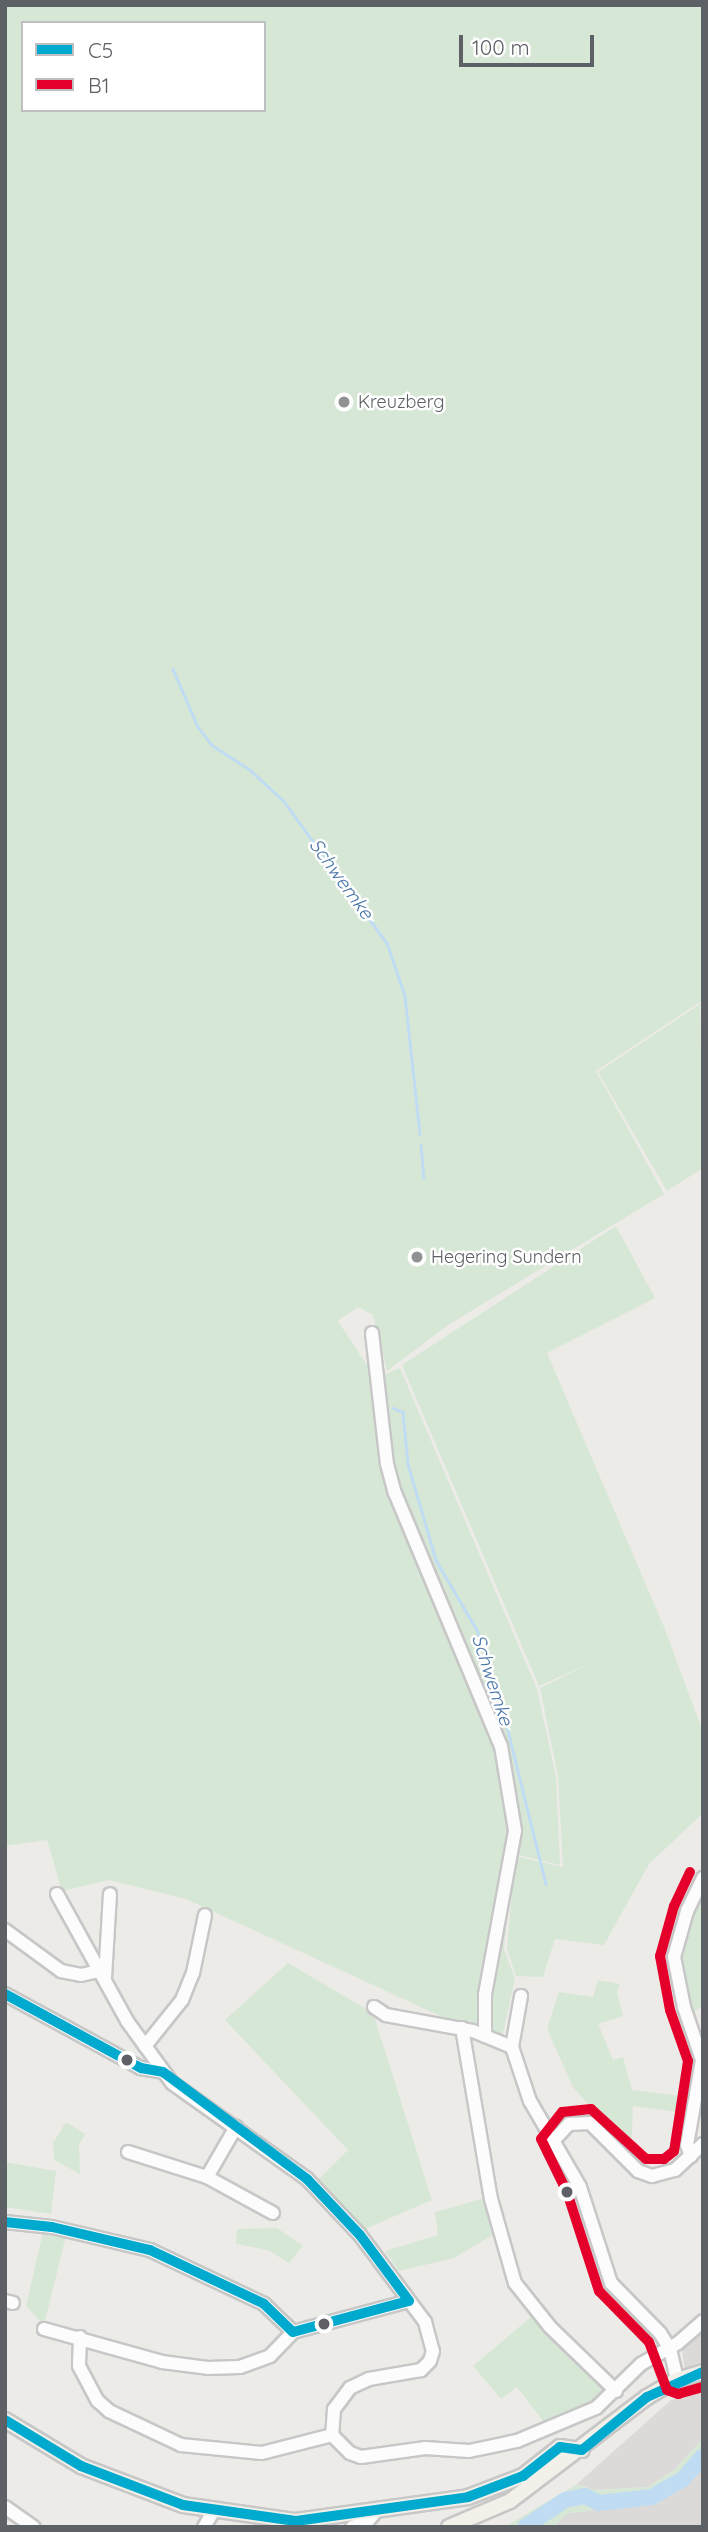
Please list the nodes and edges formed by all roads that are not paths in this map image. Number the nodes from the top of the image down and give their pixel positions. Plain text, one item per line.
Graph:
1 (372, 1333) dead end
2 (703, 1878) edge
3 (57, 1894) dead end
4 (110, 1894) dead end
5 (205, 1915) dead end
6 (5, 1930) edge
7 (103, 1974) junction
8 (5, 1994) edge
9 (521, 1996) dead end
10 (374, 2007) dead end
11 (462, 2028) junction
12 (485, 2036) junction
13 (145, 2046) junction
14 (512, 2047) junction
15 (163, 2072) junction
16 (236, 2127) junction
17 (555, 2139) junction
18 (703, 2144) edge
19 (128, 2152) dead end
20 (691, 2156) junction
21 (207, 2176) junction
22 (273, 2213) dead end
23 (5, 2222) edge
24 (409, 2301) junction
25 (703, 2321) edge
26 (44, 2329) dead end
27 (293, 2332) junction
28 (80, 2337) junction
29 (670, 2349) junction
30 (703, 2372) edge
31 (677, 2380) junction
32 (616, 2391) junction
33 (5, 2420) edge
34 (332, 2435) junction
35 (582, 2450) junction
36 (5, 2507) edge
37 (378, 2509) junction
38 (213, 2512) junction
39 (34, 2527) edge
40 (204, 2527) edge
41 (352, 2527) edge
42 (449, 2527) edge

1 - 12 street
2 - 20 street
3 - 7 street
4 - 7 street
5 - 13 street
6 - 7 street
7 - 13 street
8 - 15 street
9 - 14 street
10 - 11 street
11 - 12 street
11 - 32 street
12 - 14 street
13 - 15 street
14 - 17 street
15 - 16 street
16 - 21 street
16 - 24 street
17 - 20 street
17 - 29 street
18 - 20 street
19 - 21 street
21 - 22 street
23 - 27 street
24 - 27 street
24 - 34 street
25 - 29 street
26 - 28 street
27 - 28 street
28 - 34 street
29 - 31 street
29 - 32 street
30 - 31 main road
31 - 35 main road
32 - 34 street
33 - 38 main road
35 - 37 main road
35 - 42 main road
36 - 39 street
37 - 38 main road
37 - 41 street
38 - 40 street

